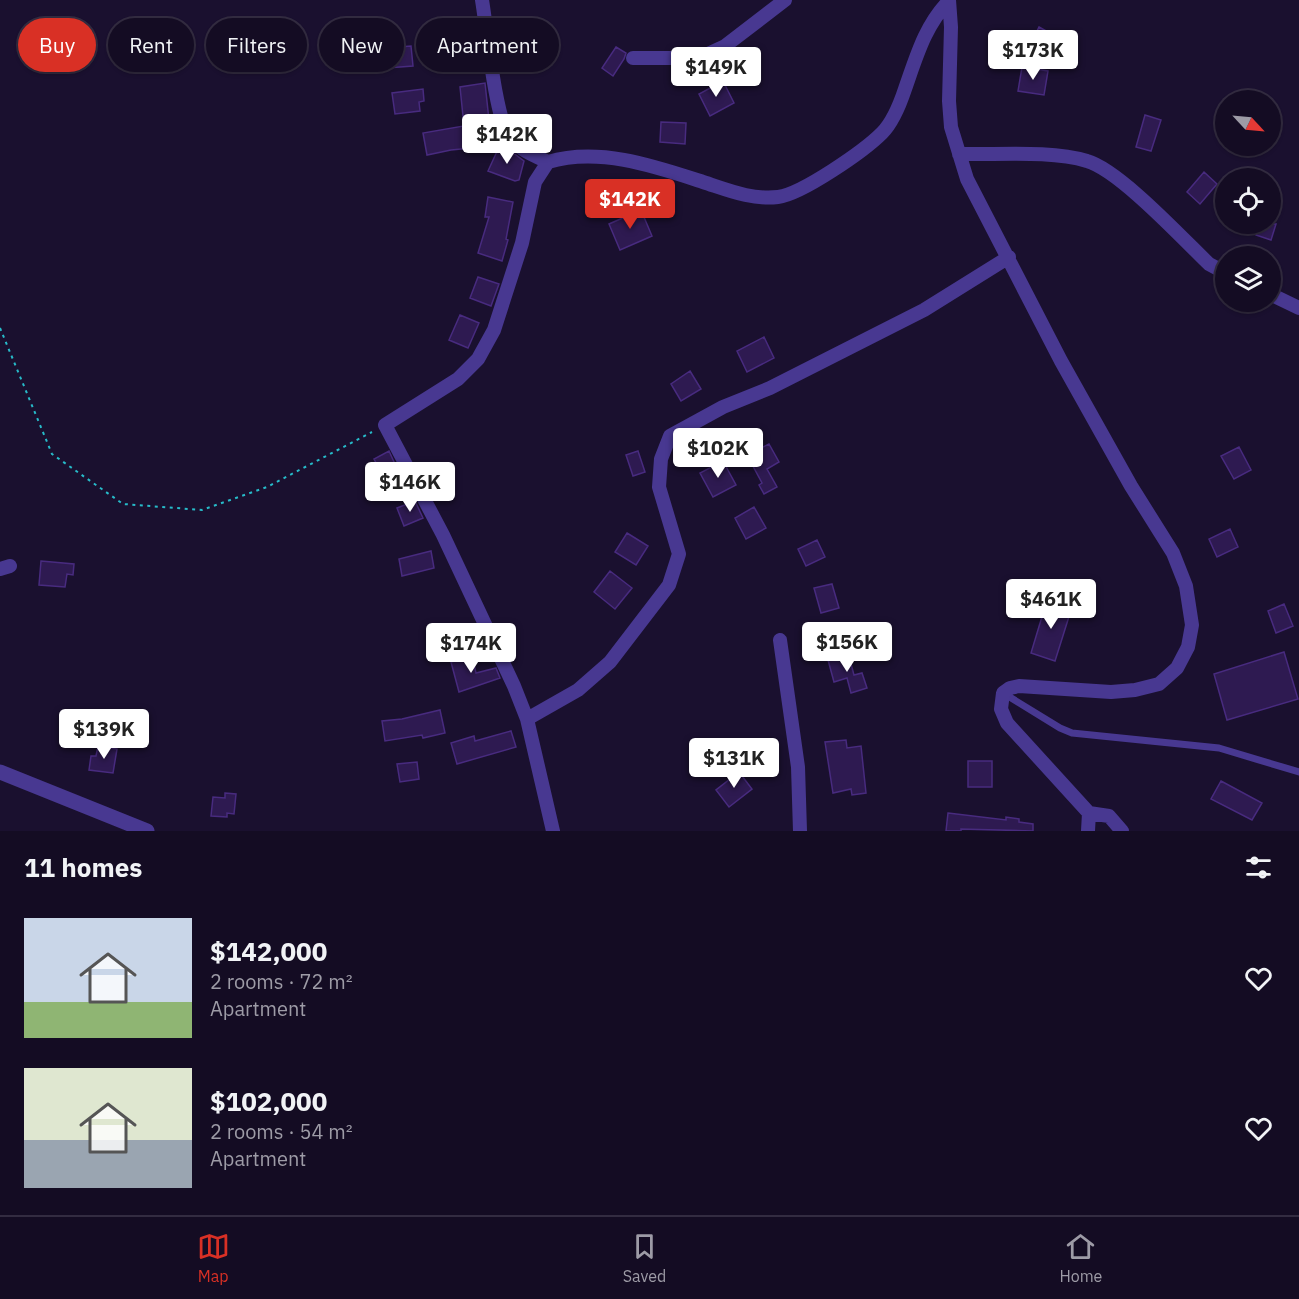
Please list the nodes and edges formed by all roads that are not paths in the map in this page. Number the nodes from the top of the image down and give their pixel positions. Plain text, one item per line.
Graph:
1 (482, 0) edge
2 (785, 0) edge
3 (949, 0) edge
4 (633, 58) dead end
5 (959, 154) junction
6 (548, 162) junction
7 (1009, 257) junction
8 (1215, 267) edge
9 (1281, 299) edge
10 (1299, 308) edge
11 (780, 639) dead end
12 (1003, 693) junction
13 (527, 719) junction
14 (0, 772) edge
15 (1299, 772) edge
16 (1089, 813) junction
17 (147, 831) edge
18 (553, 831) edge
19 (800, 831) edge
20 (1088, 831) edge
21 (1122, 831) edge

1 - 6 street
2 - 4 street
3 - 5 street
3 - 6 street
5 - 7 street
5 - 8 street
6 - 13 street
7 - 12 street
7 - 13 street
9 - 10 street
11 - 19 street
12 - 15 lane
12 - 16 street
13 - 18 street
14 - 17 street
16 - 20 street
16 - 21 street

